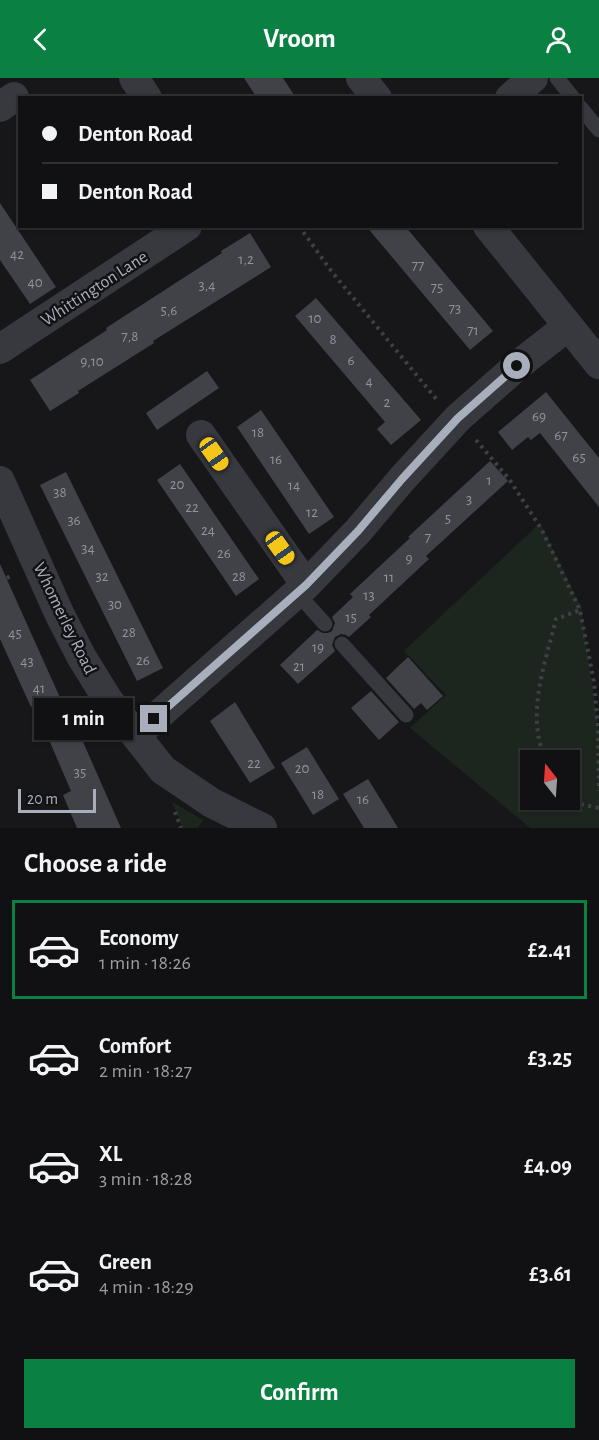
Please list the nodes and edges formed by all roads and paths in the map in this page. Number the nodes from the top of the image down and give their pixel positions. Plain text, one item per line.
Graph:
1 (134, 78) edge
2 (533, 78) edge
3 (557, 78) edge
4 (146, 96) edge
5 (512, 96) edge
6 (571, 96) edge
7 (582, 109) edge
8 (599, 130) edge
9 (184, 228) edge
10 (300, 228) edge
11 (490, 228) edge
12 (568, 326) junction
13 (0, 350) edge
14 (599, 364) edge
15 (458, 418) junction
16 (201, 435) dead end
17 (0, 480) edge
18 (302, 589) junction
19 (580, 610) junction
20 (325, 624) dead end
21 (342, 644) dead end
22 (406, 715) dead end
23 (136, 735) junction
24 (541, 750) edge
25 (599, 750) edge
26 (599, 791) edge
27 (580, 804) edge
28 (599, 808) edge
29 (262, 828) edge

1 - 4 street
2 - 5 street
3 - 6 lane
7 - 8 lane
9 - 13 street, Whittington Lane
10 - 15 path
11 - 12 street
12 - 14 street
12 - 15 street
15 - 18 street
15 - 19 path
16 - 18 street
17 - 23 street, Whomerley Road
18 - 20 lane
18 - 23 street
19 - 24 path
19 - 25 path
21 - 22 lane
23 - 29 street, Whomerley Road
25 - 26 path
27 - 28 path

